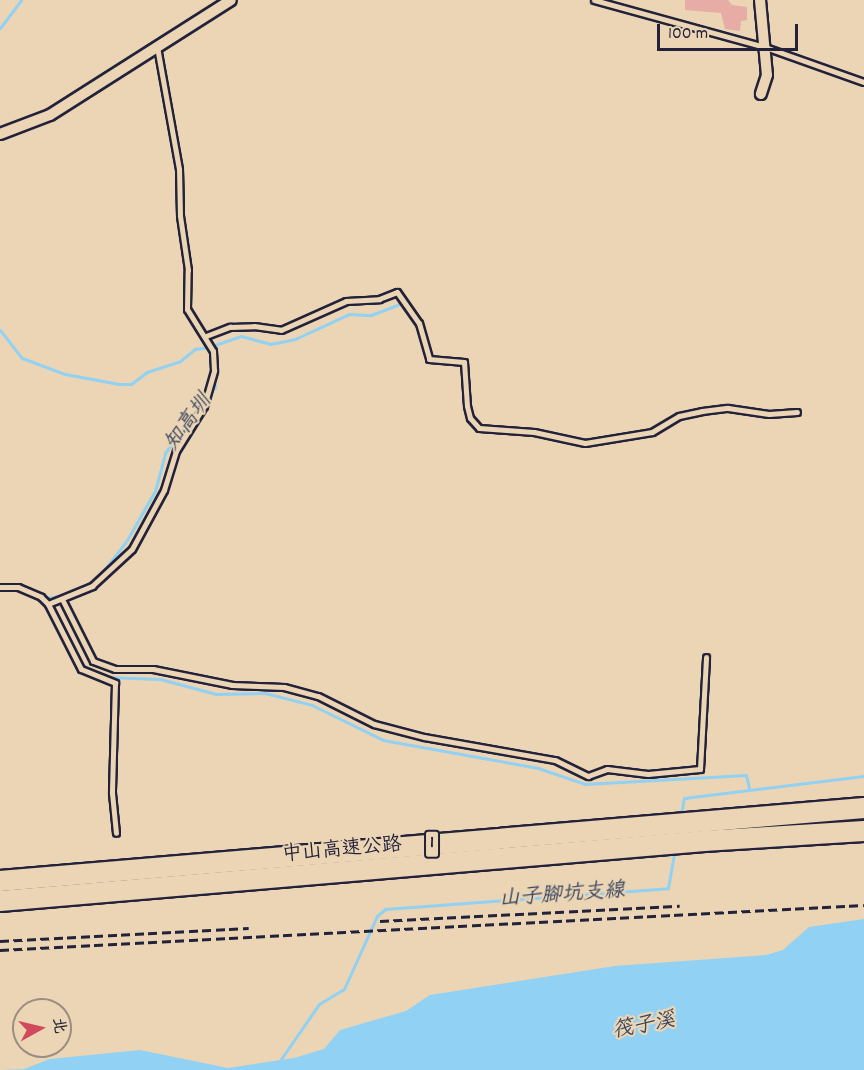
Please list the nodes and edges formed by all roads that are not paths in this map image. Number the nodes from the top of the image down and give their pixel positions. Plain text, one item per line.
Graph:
1 (231, 0) edge
2 (594, 0) edge
3 (760, 0) edge
4 (157, 47) junction
5 (765, 47) junction
6 (864, 82) edge
7 (761, 94) dead end
8 (0, 134) edge
9 (206, 336) junction
10 (797, 412) dead end
11 (0, 587) edge
12 (62, 599) junction
13 (48, 604) junction
14 (706, 657) dead end
15 (864, 808) edge
16 (864, 831) edge
17 (116, 833) dead end
18 (0, 881) edge
19 (0, 901) edge

1 - 4 street
2 - 5 lane
3 - 5 street
4 - 8 street
4 - 9 lane
5 - 6 lane
5 - 7 street
9 - 10 lane
9 - 12 lane
11 - 13 lane
12 - 13 lane
12 - 14 lane
13 - 17 lane
15 - 18 highway, 中山高速公路 / 1
16 - 19 highway, 中山高速公路 / 1

